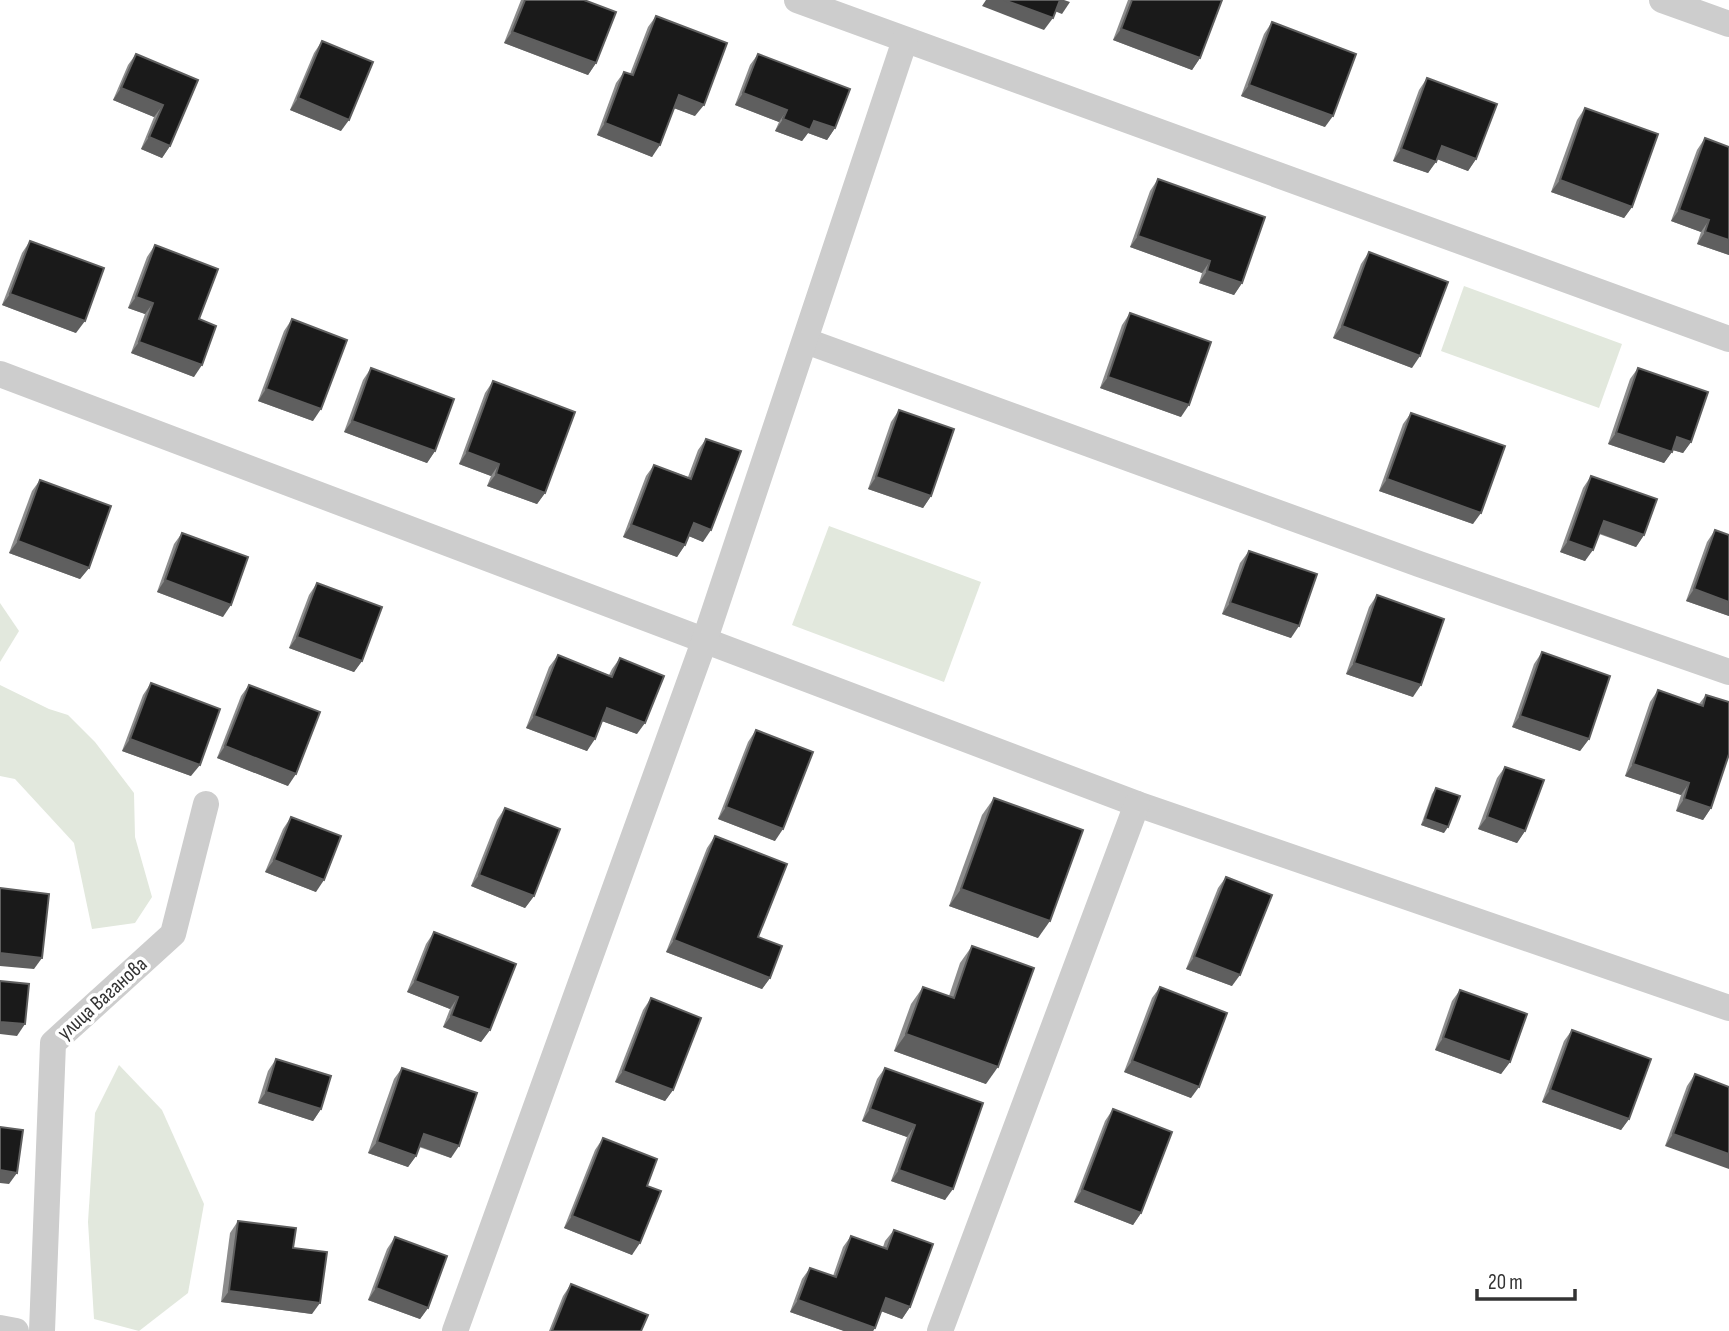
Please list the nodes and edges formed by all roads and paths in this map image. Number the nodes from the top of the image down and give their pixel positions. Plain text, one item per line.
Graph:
1 (797, 0) edge
2 (1662, 0) edge
3 (1729, 24) edge
4 (905, 40) junction
5 (1729, 340) edge
6 (806, 341) junction
7 (0, 374) edge
8 (705, 639) junction
9 (1729, 672) edge
10 (206, 804) dead end
11 (1137, 804) junction
12 (1729, 1008) edge
13 (0, 1328) edge
14 (16, 1331) edge
15 (42, 1331) edge
16 (455, 1331) edge
17 (940, 1331) edge

1 - 4 street
2 - 3 street
4 - 5 street
4 - 6 street
6 - 8 street
6 - 9 street
7 - 8 street
8 - 11 street
8 - 16 street
10 - 15 street, улица Ваганова
11 - 12 street
11 - 17 street
13 - 14 street

